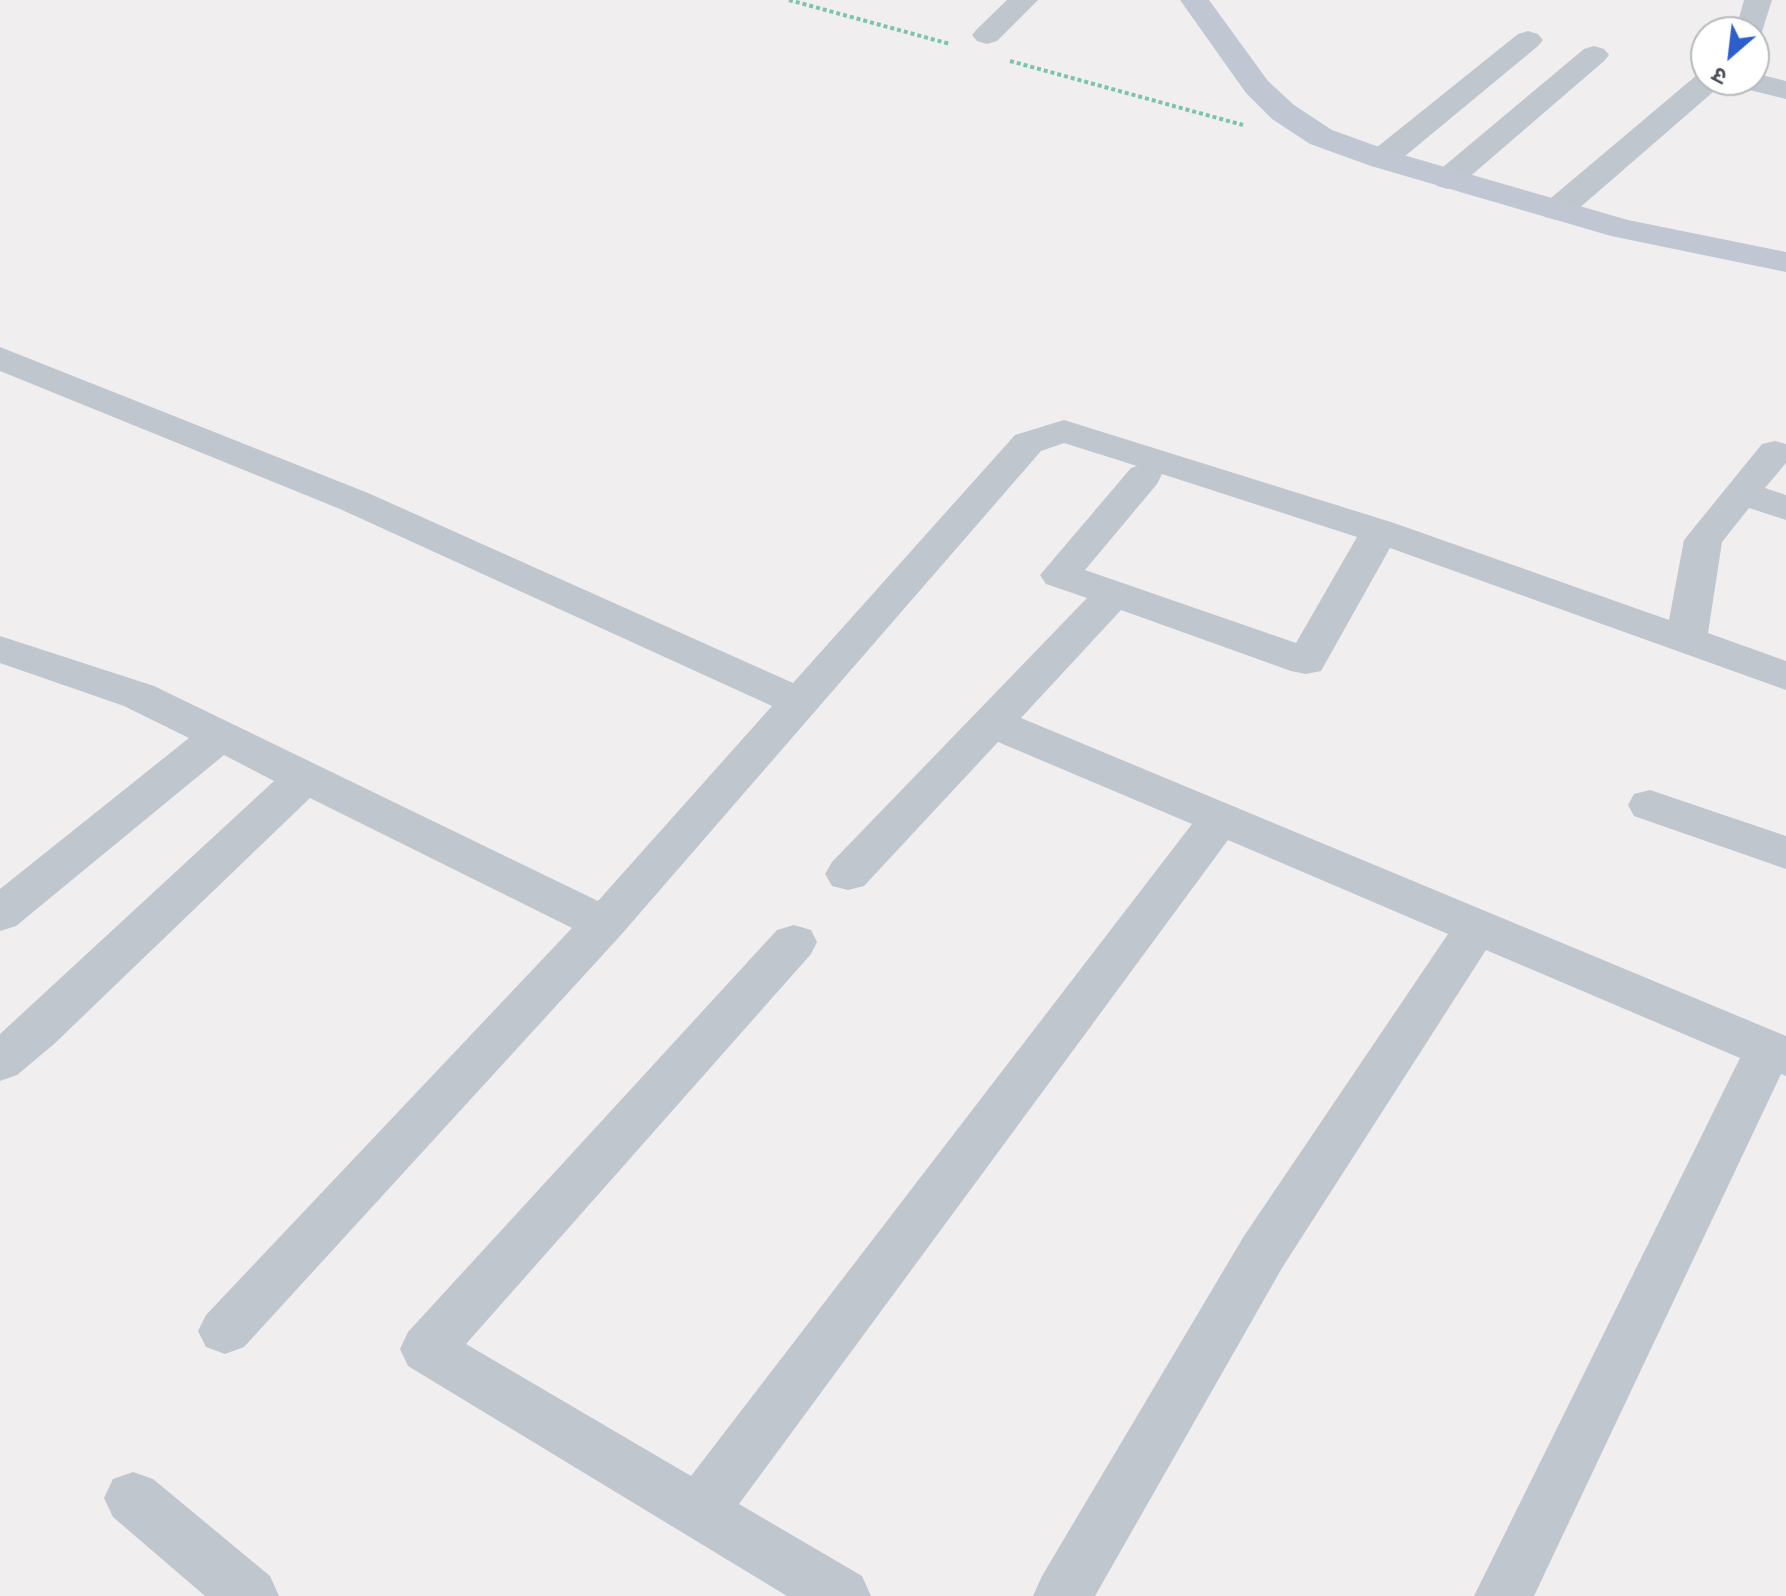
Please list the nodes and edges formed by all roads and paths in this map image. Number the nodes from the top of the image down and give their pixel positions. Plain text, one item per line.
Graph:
1 (789, 0) edge
2 (1024, 0) edge
3 (1194, 0) edge
4 (987, 35) dead end
5 (1528, 40) dead end
6 (958, 47) dead end
7 (1594, 55) dead end
8 (1004, 59) dead end
9 (1690, 96) edge
10 (1283, 112) junction
11 (1382, 159) junction
12 (1448, 179) junction
13 (1557, 210) junction
14 (1786, 262) edge
15 (0, 358) edge
16 (1775, 452) dead end
17 (1144, 476) dead end
18 (1742, 493) junction
19 (1786, 508) edge
20 (1380, 531) junction
21 (1113, 595) junction
22 (1686, 640) junction
23 (5, 657) edge
24 (1786, 676) edge
25 (799, 702) junction
26 (991, 722) junction
27 (220, 736) junction
28 (305, 777) junction
29 (1650, 805) dead end
30 (1220, 819) junction
31 (1786, 853) edge
32 (848, 874) dead end
33 (0, 914) edge
34 (604, 924) junction
35 (1477, 927) junction
36 (794, 942) dead end
37 (1777, 1054) edge
38 (0, 1062) edge
39 (225, 1331) dead end
40 (133, 1498) dead end
41 (699, 1511) junction
42 (249, 1596) edge
43 (841, 1596) edge
44 (1063, 1596) edge
45 (1504, 1596) edge

1 - 6 path
2 - 4 street
3 - 10 street
5 - 11 street
7 - 12 street
8 - 10 path
9 - 13 street
10 - 11 street
11 - 12 street
12 - 13 street
13 - 14 street
15 - 25 street
16 - 18 street
17 - 21 street
18 - 19 street
18 - 22 street
20 - 21 street
20 - 22 street
20 - 25 street
21 - 26 street
22 - 24 street
23 - 27 street
25 - 34 street
26 - 30 street
26 - 32 street
27 - 28 street
27 - 33 street
28 - 34 street
28 - 38 street
29 - 31 street
30 - 35 street
30 - 41 street
34 - 39 street
35 - 37 street
35 - 44 street
36 - 41 street
37 - 45 street
40 - 42 street
41 - 43 street

